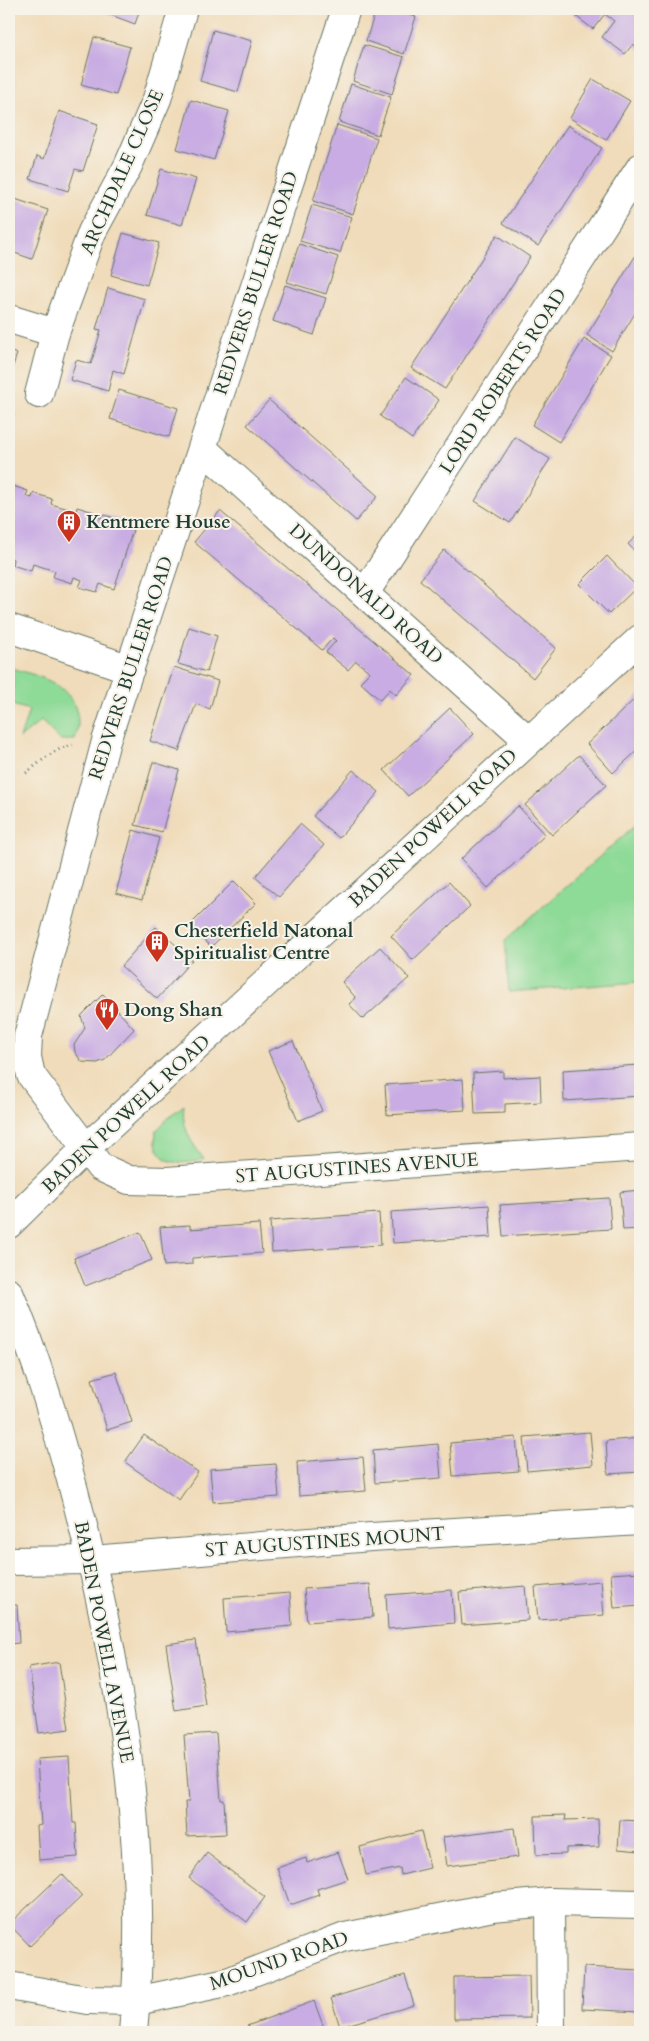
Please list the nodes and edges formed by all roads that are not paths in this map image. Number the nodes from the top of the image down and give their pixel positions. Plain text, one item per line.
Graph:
1 (183, 9) edge
2 (346, 9) edge
3 (640, 168) edge
4 (13, 320) dead end
5 (56, 333) junction
6 (39, 394) dead end
7 (203, 449) junction
8 (365, 593) junction
9 (9, 628) edge
10 (640, 639) edge
11 (130, 669) junction
12 (528, 740) junction
13 (640, 1147) edge
14 (86, 1149) junction
15 (9, 1224) edge
16 (9, 1293) edge
17 (640, 1520) edge
18 (92, 1560) junction
19 (9, 1561) edge
20 (550, 1902) junction
21 (640, 1904) edge
22 (9, 1986) edge
23 (136, 2001) junction
24 (133, 2032) edge
25 (551, 2032) edge

1 - 5 street, ARCHDALE CLOSE
2 - 7 street, REDVERS BULLER ROAD
3 - 8 street, LORD ROBERTS ROAD
4 - 5 street
5 - 6 street, ARCHDALE CLOSE
7 - 8 street, DUNDONALD ROAD
7 - 11 street, REDVERS BULLER ROAD
8 - 12 street, DUNDONALD ROAD
9 - 11 street
10 - 12 street, BADEN POWELL ROAD
11 - 14 street, REDVERS BULLER ROAD
12 - 14 street, BADEN POWELL ROAD
13 - 14 street, ST AUGUSTINES AVENUE
14 - 15 street, BADEN POWELL ROAD
16 - 18 street, BADEN POWELL AVENUE
17 - 18 street, ST AUGUSTINES MOUNT
18 - 19 street, ST AUGUSTINES MOUNT
18 - 23 street, BADEN POWELL AVENUE
20 - 21 street, MOUND ROAD
20 - 23 street, MOUND ROAD
20 - 25 street
22 - 23 street, MOUND ROAD
23 - 24 street, BADEN POWELL AVENUE

